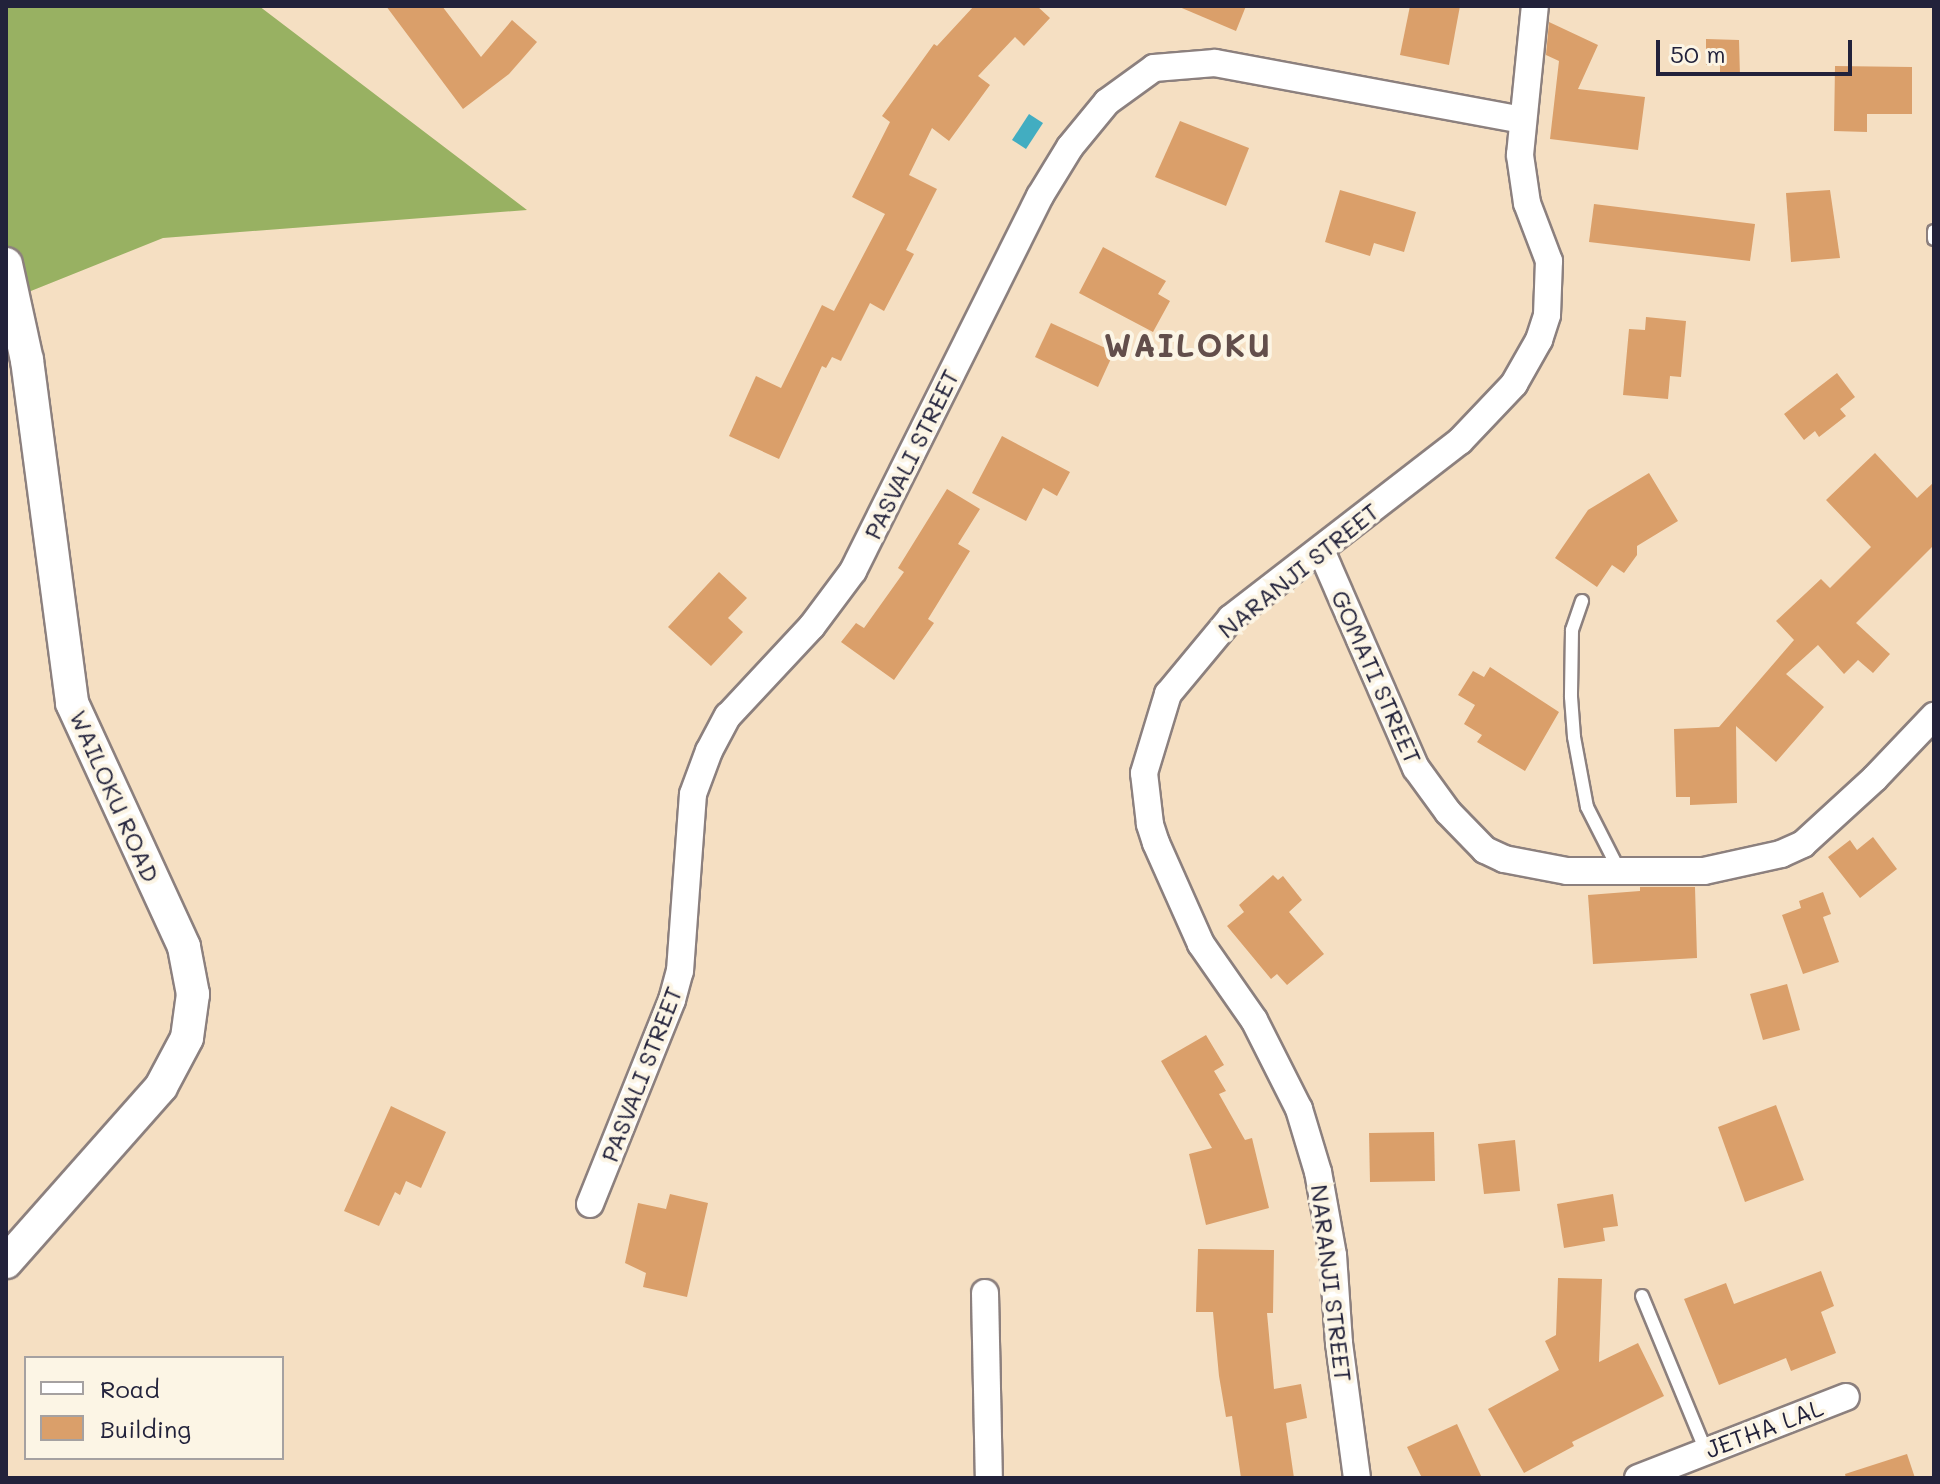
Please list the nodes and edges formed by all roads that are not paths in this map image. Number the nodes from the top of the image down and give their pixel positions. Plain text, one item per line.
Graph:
1 (1535, 6) edge
2 (1522, 120) junction
3 (1934, 231) edge
4 (1934, 239) edge
5 (6, 264) edge
6 (1321, 550) junction
7 (1582, 601) dead end
8 (1934, 716) edge
9 (1619, 870) junction
10 (590, 1204) dead end
11 (6, 1262) edge
12 (985, 1293) dead end
13 (1642, 1296) dead end
14 (1846, 1397) dead end
15 (1705, 1449) junction
16 (989, 1478) edge
17 (1357, 1478) edge
18 (1638, 1478) edge

1 - 2 street, NARANJI STREET
2 - 6 street, NARANJI STREET
2 - 10 street, PASVALI STREET
3 - 4 lane
5 - 11 street, WAILOKU ROAD
6 - 9 street, GOMATI STREET
6 - 17 street, NARANJI STREET
7 - 9 lane
8 - 9 street, GOMATI STREET
12 - 16 street
13 - 15 lane
14 - 15 street, JETHA LAL
15 - 18 street, JETHA LAL

